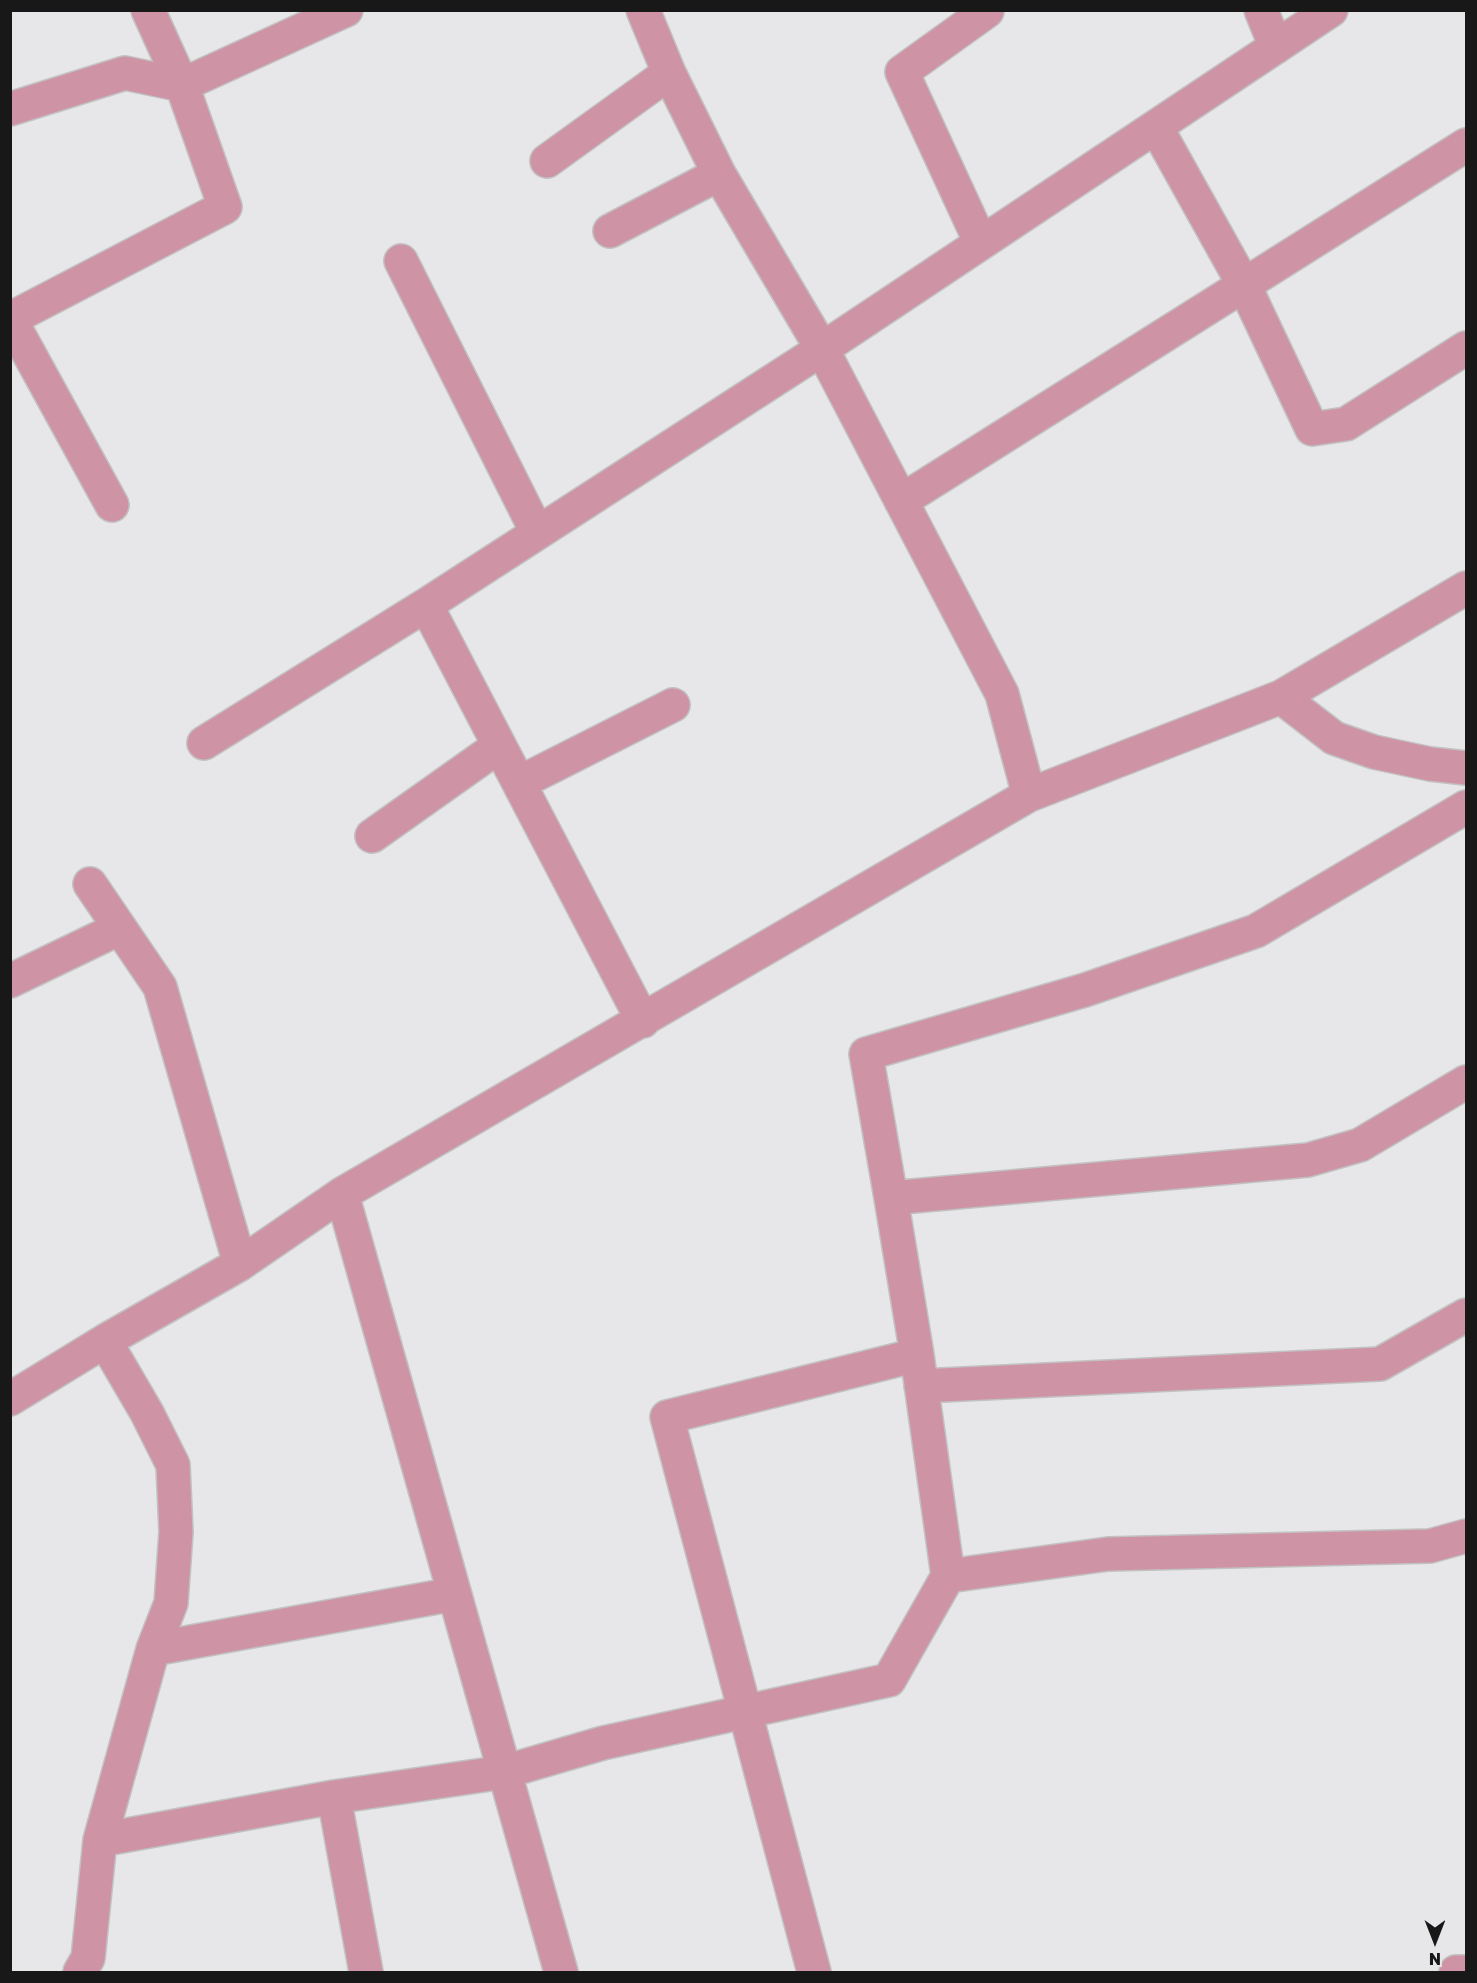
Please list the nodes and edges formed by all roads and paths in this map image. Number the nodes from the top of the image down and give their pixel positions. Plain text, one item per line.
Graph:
1 (148, 10) edge
2 (346, 10) edge
3 (643, 10) edge
4 (987, 10) edge
5 (1260, 10) edge
6 (1331, 10) edge
7 (1276, 47) junction
8 (669, 73) junction
9 (182, 85) junction
10 (10, 109) edge
11 (1156, 127) junction
12 (1467, 145) edge
13 (547, 161) dead end
14 (719, 174) junction
15 (610, 231) dead end
16 (981, 243) junction
17 (401, 261) dead end
18 (1244, 285) junction
19 (1467, 348) edge
20 (822, 349) junction
21 (901, 501) junction
22 (112, 505) dead end
23 (537, 532) junction
24 (1467, 588) edge
25 (426, 605) junction
26 (1281, 697) junction
27 (674, 705) dead end
28 (204, 743) dead end
29 (500, 746) junction
30 (1467, 768) edge
31 (519, 783) junction
32 (1029, 795) junction
33 (1467, 807) edge
34 (372, 836) dead end
35 (90, 884) dead end
36 (120, 928) junction
37 (10, 981) edge
38 (643, 1021) junction
39 (1467, 1082) edge
40 (342, 1194) junction
41 (891, 1198) junction
42 (240, 1264) junction
43 (1467, 1315) edge
44 (105, 1341) junction
45 (919, 1370) junction
46 (10, 1399) edge
47 (1467, 1536) edge
48 (948, 1576) junction
49 (454, 1594) junction
50 (153, 1649) junction
51 (744, 1712) junction
52 (504, 1772) junction
53 (334, 1797) junction
54 (100, 1840) junction
55 (80, 1972) edge
56 (366, 1972) edge
57 (561, 1972) edge
58 (814, 1972) edge
59 (1456, 1972) edge
60 (1467, 1972) edge

1 - 9 street
2 - 9 street
3 - 8 street
4 - 16 street
5 - 7 street
6 - 7 street
7 - 11 street
8 - 13 street
8 - 14 street
9 - 10 street
9 - 22 street
11 - 16 street
11 - 18 street
12 - 18 street
14 - 15 street
14 - 20 street
16 - 20 street
17 - 23 street
18 - 19 street
18 - 21 street
20 - 21 street
20 - 23 street
21 - 32 street
23 - 25 street
24 - 26 street
25 - 28 street
25 - 29 street
26 - 30 street
26 - 32 street
27 - 31 street
29 - 31 street
29 - 34 street
31 - 38 street
32 - 38 street
33 - 41 street
35 - 36 street
36 - 37 street
36 - 42 street
38 - 40 street
39 - 41 street
40 - 42 street
40 - 49 street
41 - 45 street
42 - 44 street
43 - 45 street
44 - 46 street
44 - 50 street
45 - 48 street
45 - 51 street
47 - 48 street
48 - 51 street
49 - 50 street
49 - 52 street
50 - 54 street
51 - 52 street
51 - 58 street
52 - 53 street
52 - 57 street
53 - 54 street
53 - 56 street
54 - 55 street
59 - 60 street

